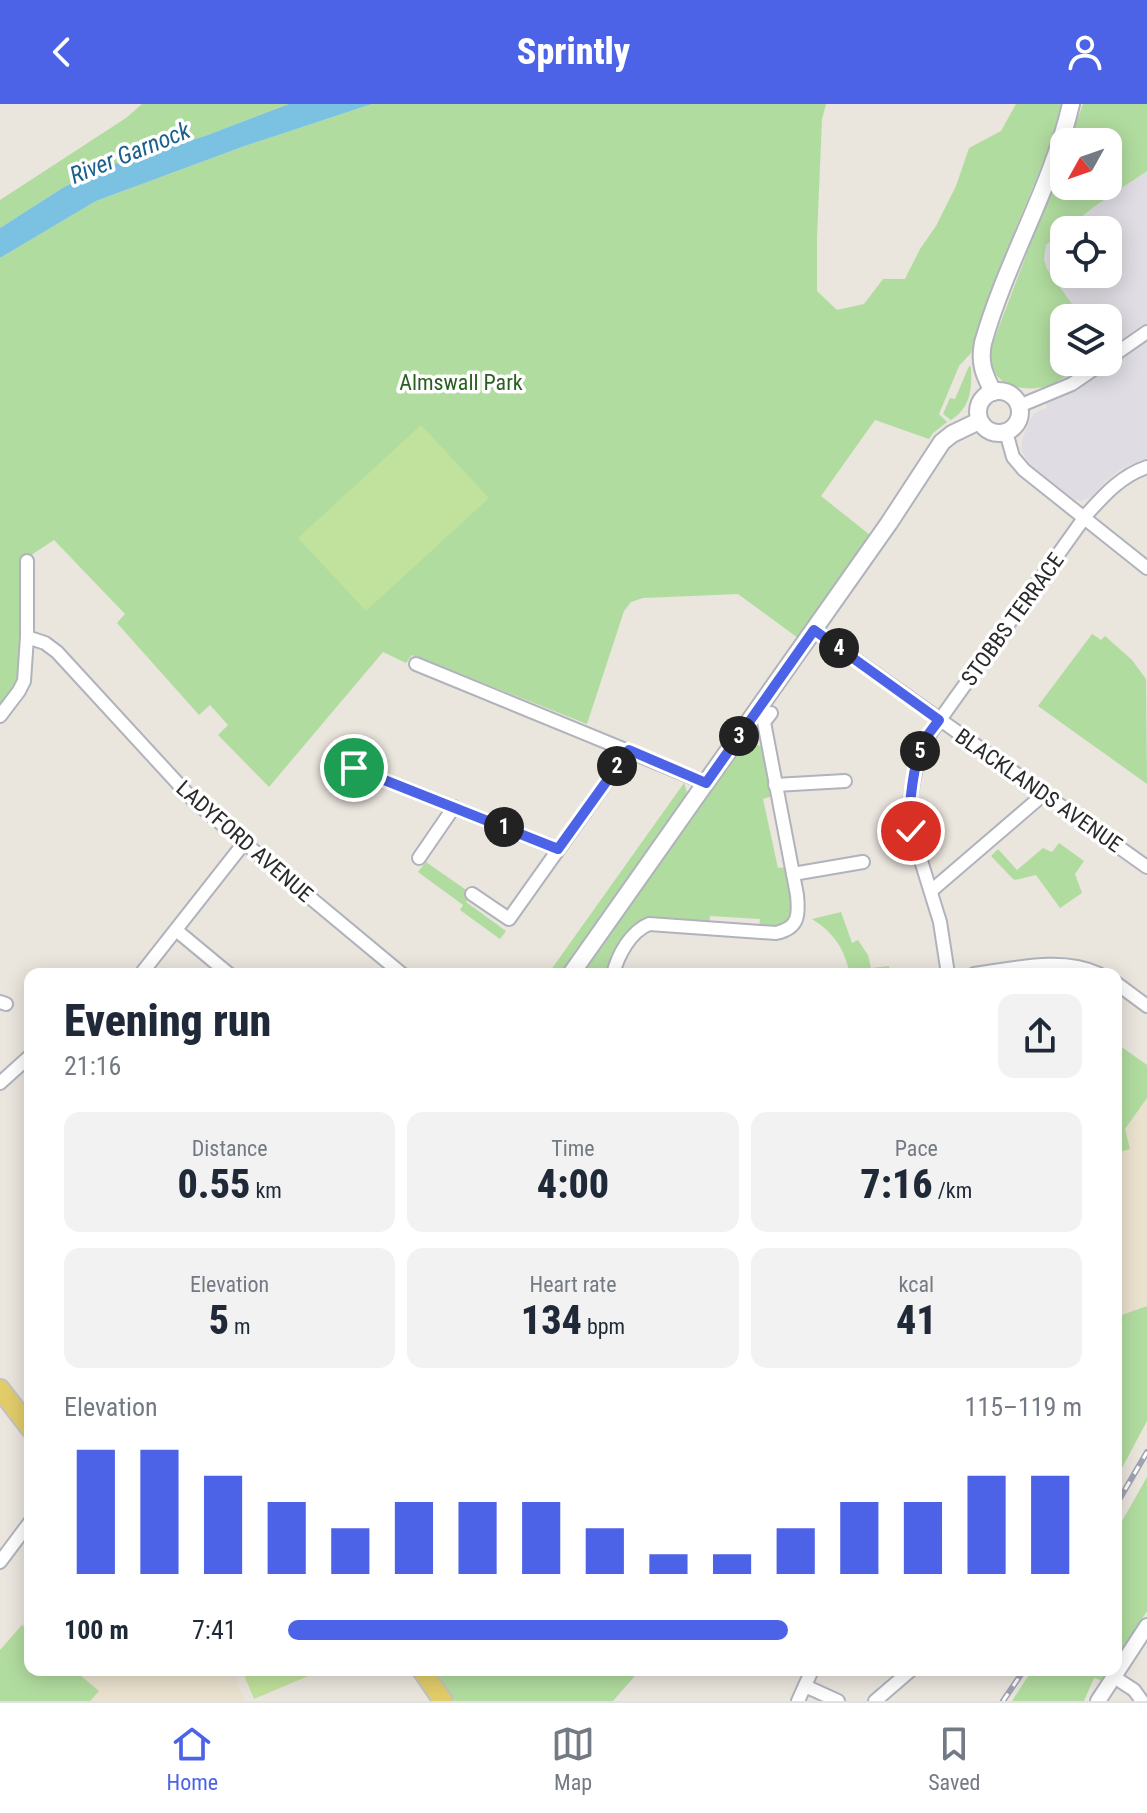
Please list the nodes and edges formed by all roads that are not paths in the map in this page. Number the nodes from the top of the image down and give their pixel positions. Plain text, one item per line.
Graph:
1 (1071, 104) edge
2 (1147, 332) edge
3 (1122, 349) edge
4 (1083, 376) edge
5 (993, 392) junction
6 (1019, 406) junction
7 (979, 421) junction
8 (1006, 432) junction
9 (1147, 467) edge
10 (1083, 518) junction
11 (27, 561) dead end
12 (1147, 568) edge
13 (814, 630) junction
14 (27, 637) junction
15 (416, 664) dead end
16 (771, 713) dead end
17 (0, 716) edge
18 (939, 720) junction
19 (629, 750) junction
20 (354, 768) dead end
21 (845, 781) dead end
22 (706, 783) junction
23 (775, 785) junction
24 (1044, 794) junction
25 (454, 807) junction
26 (244, 843) junction
27 (558, 849) junction
28 (419, 858) dead end
29 (863, 862) dead end
30 (1147, 867) edge
31 (793, 874) junction
32 (931, 891) junction
33 (472, 894) dead end
34 (176, 930) junction
35 (146, 968) edge
36 (222, 968) edge
37 (395, 968) edge
38 (575, 968) edge
39 (616, 968) edge
40 (947, 968) edge
41 (1122, 987) edge
42 (1147, 1006) edge
43 (24, 1061) edge
44 (0, 1083) edge
45 (0, 1389) edge
46 (24, 1420) edge
47 (24, 1530) edge
48 (0, 1562) edge
49 (1147, 1626) edge
50 (1122, 1665) edge
51 (426, 1676) edge
52 (809, 1676) edge
53 (904, 1676) edge
54 (1114, 1677) joint
55 (805, 1686) junction
56 (443, 1701) edge
57 (798, 1701) edge
58 (838, 1701) edge
59 (875, 1701) edge
60 (1098, 1701) edge
61 (1142, 1701) edge

1 - 5 main road
2 - 3 street
4 - 6 street
5 - 6 main road
5 - 7 main road
6 - 8 main road
7 - 8 main road
7 - 13 main road
8 - 10 street
9 - 10 street, STOBBS TERRACE
10 - 12 street
10 - 18 street, STOBBS TERRACE
11 - 14 street
13 - 18 street, BLACKLANDS AVENUE
13 - 22 main road
14 - 17 street
14 - 26 street, LADYFORD AVENUE
15 - 19 street
16 - 23 street
18 - 24 street, BLACKLANDS AVENUE
18 - 32 street, STOBBS TERRACE
19 - 22 street
19 - 27 street
20 - 25 street
21 - 23 street
22 - 38 main road
23 - 31 street
24 - 30 street, BLACKLANDS AVENUE
24 - 32 street
25 - 27 street
25 - 28 street
26 - 34 street
26 - 37 street, LADYFORD AVENUE
27 - 33 street
29 - 31 street
31 - 39 street
32 - 40 street, STOBBS TERRACE
34 - 35 street
34 - 36 street
41 - 42 street
43 - 44 street
45 - 46 main road
47 - 48 street
49 - 50 street
51 - 56 main road
52 - 55 street
53 - 59 street
54 - 60 street
54 - 61 street
55 - 57 street
55 - 58 street

